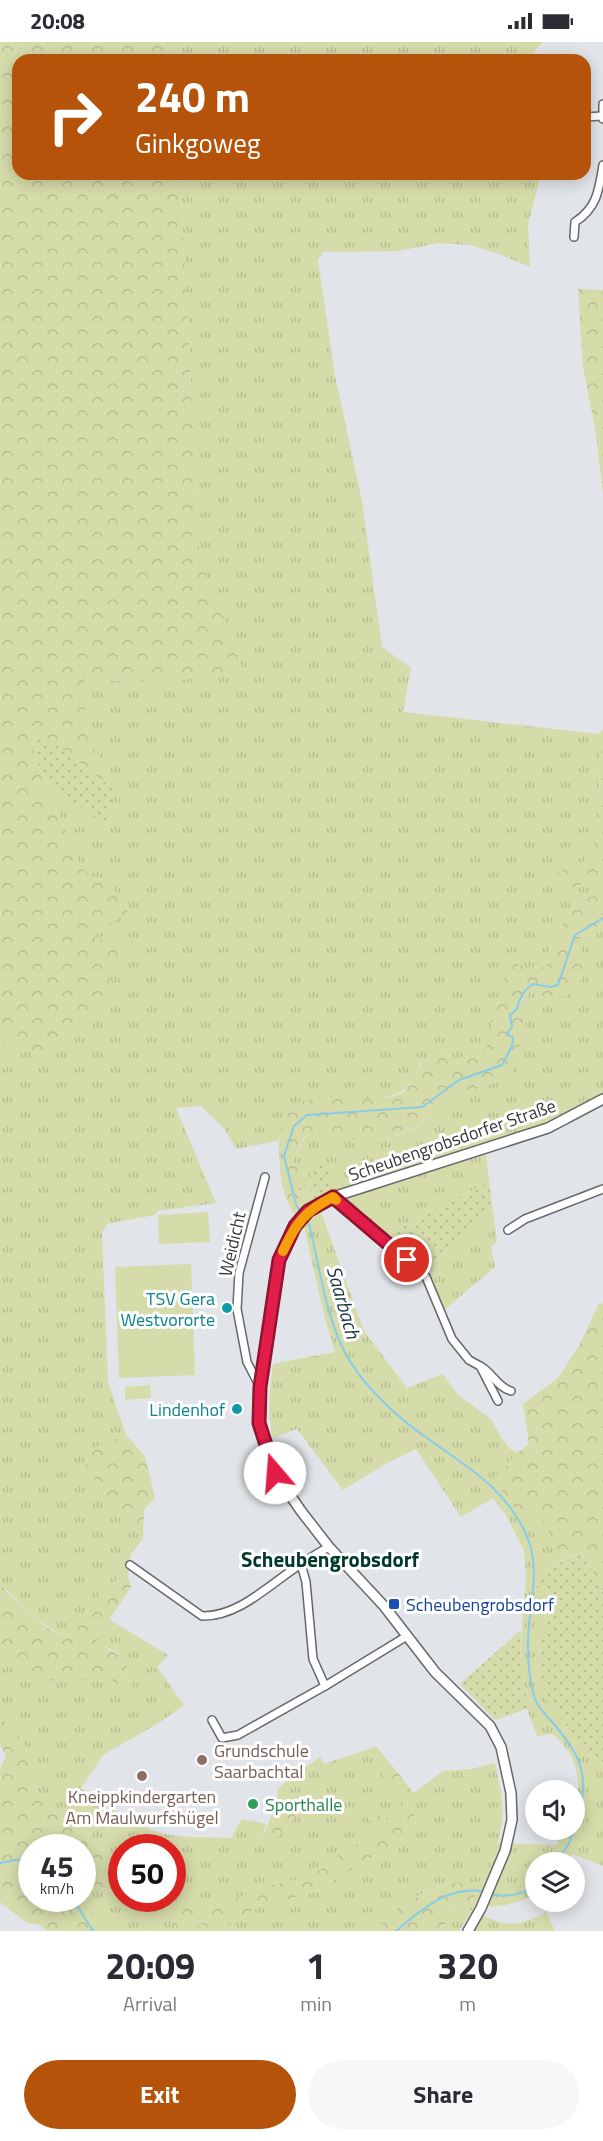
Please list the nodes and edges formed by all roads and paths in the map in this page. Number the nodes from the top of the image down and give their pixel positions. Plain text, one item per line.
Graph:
1 (603, 104) edge
2 (602, 118) edge
3 (603, 165) edge
4 (574, 237) dead end
5 (603, 1099) edge
6 (264, 1177) dead end
7 (603, 1189) edge
8 (333, 1197) junction
9 (508, 1230) dead end
10 (480, 1366) junction
11 (260, 1387) junction
12 (511, 1391) dead end
13 (498, 1401) dead end
14 (329, 1547) junction
15 (301, 1564) junction
16 (130, 1565) dead end
17 (407, 1636) junction
18 (325, 1686) junction
19 (212, 1720) dead end
20 (468, 1931) edge

1 - 2 street
3 - 4 street
5 - 8 main road, Scheubengrobsdorfer Straße
6 - 11 street, Weidicht
7 - 9 street
8 - 10 street
8 - 11 main road, Scheubengrobsdorfer Straße
10 - 12 street
10 - 13 street
11 - 14 main road, Scheubengrobsdorfer Straße
14 - 15 street
14 - 17 main road, Scheubengrobsdorfer Straße
15 - 16 street
15 - 18 street
17 - 18 street
17 - 20 main road, Scheubengrobsdorfer Straße
18 - 19 street

